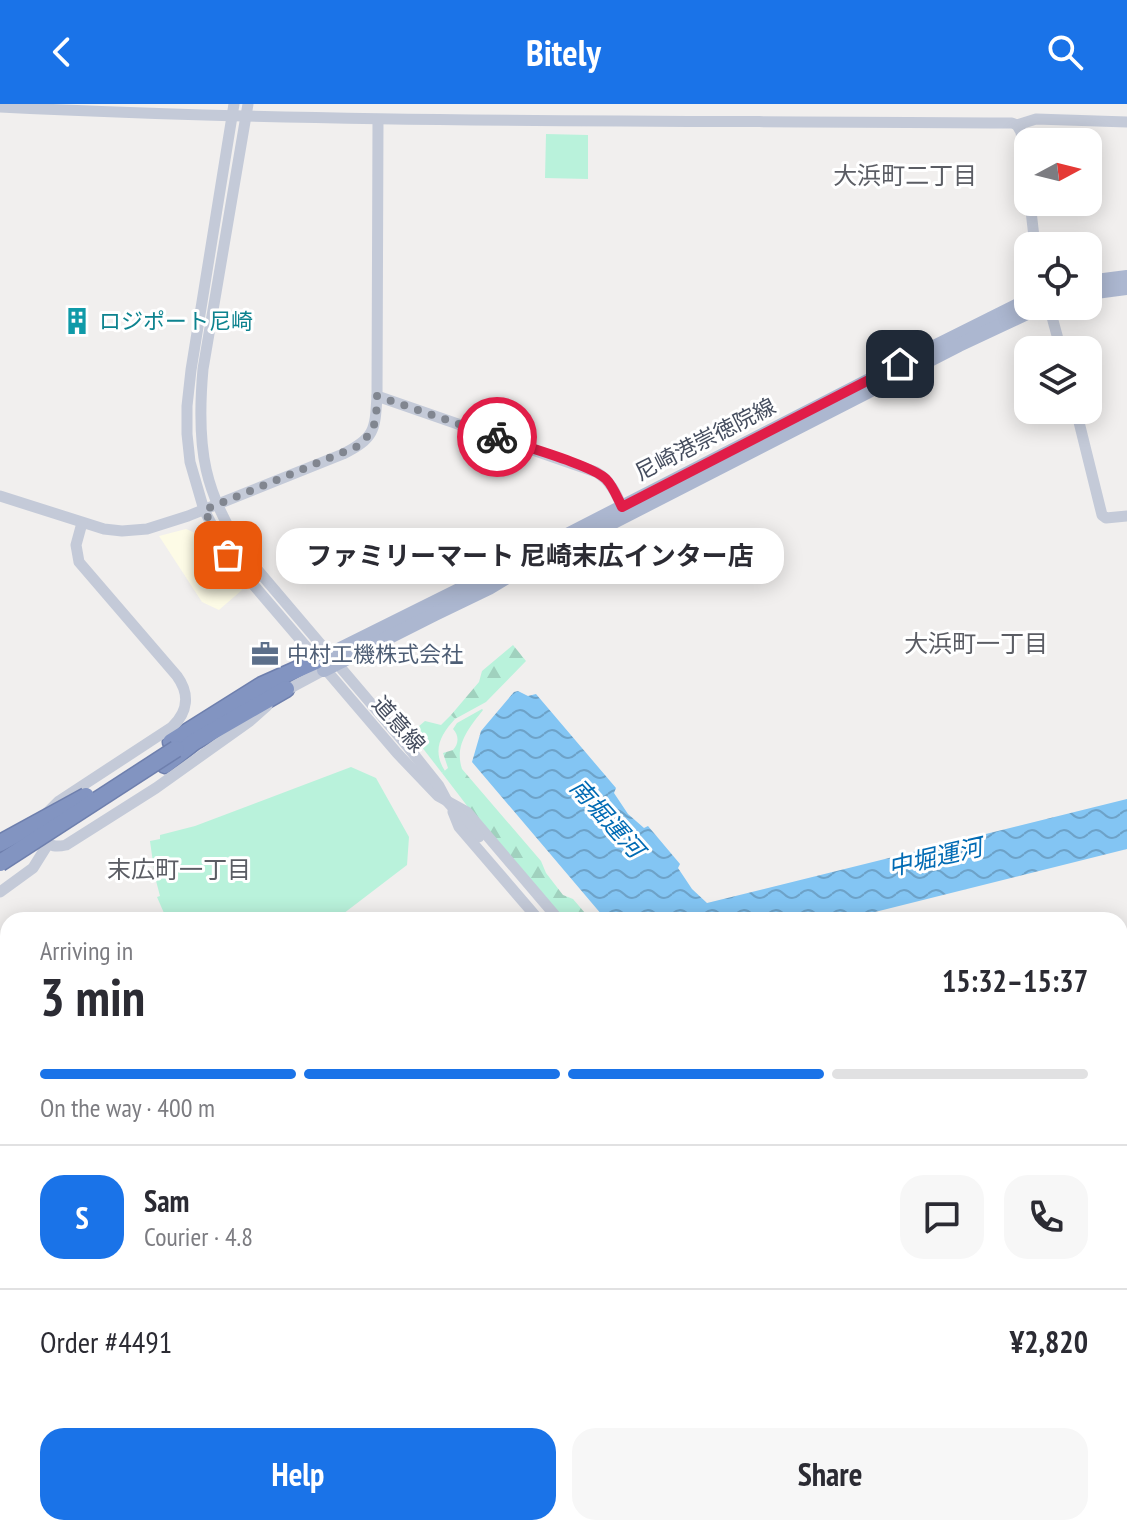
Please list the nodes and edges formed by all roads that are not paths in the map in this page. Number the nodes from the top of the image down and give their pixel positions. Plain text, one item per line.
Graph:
1 (248, 104) edge
2 (0, 107) edge
3 (233, 110) edge
4 (246, 117) junction
5 (378, 120) junction
6 (1127, 122) edge
7 (1017, 125) junction
8 (1019, 128) edge
9 (1127, 277) edge
10 (1102, 280) edge
11 (1127, 288) edge
12 (1102, 291) edge
13 (1014, 307) edge
14 (1014, 319) edge
15 (377, 396) junction
16 (1079, 424) edge
17 (0, 496) edge
18 (216, 505) junction
19 (622, 507) junction
20 (204, 510) junction
21 (1127, 516) edge
22 (82, 523) junction
23 (326, 662) junction
24 (286, 689) junction
25 (176, 749) junction
26 (100, 789) junction
27 (447, 801) junction
28 (0, 843) edge
29 (48, 844) junction
30 (0, 853) edge
31 (0, 863) edge
32 (0, 873) edge
33 (0, 892) edge
34 (532, 912) edge
35 (542, 912) edge
36 (552, 912) edge

1 - 4 street
2 - 3 street
3 - 4 street
3 - 20 street
4 - 5 street
4 - 18 street
5 - 7 street
5 - 15 street
6 - 7 street
7 - 8 street
9 - 10 main road
11 - 12 main road
13 - 19 main road, 尼崎港崇徳院線
14 - 23 main road, 尼崎港崇徳院線
15 - 18 street
15 - 19 street
16 - 21 street
17 - 22 street
18 - 20 street
18 - 23 street
19 - 23 main road, 尼崎港崇徳院線
20 - 22 street
20 - 23 street
22 - 29 street
23 - 24 street
23 - 25 highway
23 - 27 street, 道意線
24 - 25 highway
24 - 29 street
25 - 26 highway
25 - 31 highway, bridge
25 - 32 highway
26 - 28 highway, bridge
26 - 30 highway, bridge
27 - 34 street
27 - 35 street, 道意線
27 - 36 street
29 - 33 street

